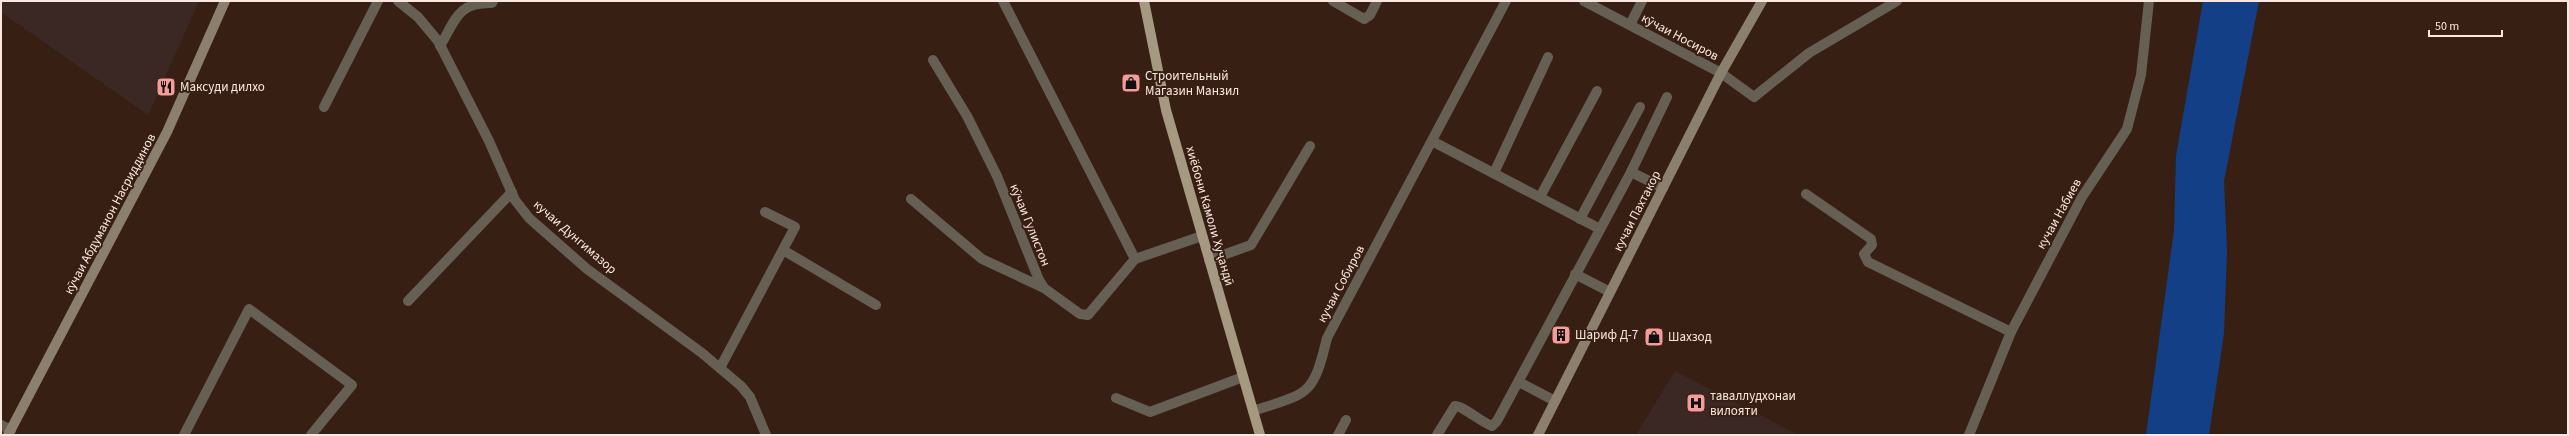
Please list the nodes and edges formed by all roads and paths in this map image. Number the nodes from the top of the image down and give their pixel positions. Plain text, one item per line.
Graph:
1 (225, 1) edge
2 (378, 1) edge
3 (398, 1) edge
4 (493, 1) edge
5 (1003, 1) edge
6 (1144, 1) edge
7 (1333, 1) edge
8 (1377, 1) edge
9 (1506, 1) edge
10 (1584, 1) edge
11 (1642, 1) edge
12 (1762, 1) edge
13 (1897, 1) edge
14 (2149, 1) edge
15 (1630, 26) junction
16 (440, 46) junction
17 (1548, 57) dead end
18 (933, 60) dead end
19 (1722, 73) junction
20 (1597, 91) dead end
21 (1667, 98) dead end
22 (324, 107) dead end
23 (1640, 107) dead end
24 (1432, 141) junction
25 (1310, 146) dead end
26 (1631, 172) junction
27 (1494, 173) junction
28 (1663, 188) junction
29 (512, 192) junction
30 (1806, 194) dead end
31 (1540, 198) junction
32 (911, 199) dead end
33 (765, 212) dead end
34 (1580, 219) junction
35 (1600, 229) junction
36 (1202, 236) junction
37 (783, 250) junction
38 (1135, 259) junction
39 (1209, 260) junction
40 (1575, 274) junction
41 (1044, 288) junction
42 (1610, 292) junction
43 (408, 302) dead end
44 (876, 305) dead end
45 (2011, 332) junction
46 (720, 368) junction
47 (1243, 377) junction
48 (1519, 382) junction
49 (1116, 398) dead end
50 (1555, 401) junction
51 (1253, 411) junction
52 (1346, 420) dead end
53 (6, 430) edge
54 (184, 435) edge
55 (310, 435) edge
56 (766, 435) edge
57 (1260, 435) edge
58 (1338, 435) edge
59 (1437, 435) edge
60 (1538, 435) edge
61 (1970, 435) edge

1 - 53 main road, кӯчаи Абдуманон Насриддинов
2 - 22 street
3 - 16 street, кучаи Дунгимазор
4 - 16 street
5 - 38 street
6 - 36 main road, хиёбони Камоли Хуҷандӣ
7 - 8 street
9 - 24 street, кучаи Собиров
10 - 15 street, кӯчаи Носиров
11 - 15 street
12 - 19 main road, кучаи Пахтакор
13 - 19 street, кӯчаи Носиров
14 - 45 street, кучаи Набиев
15 - 19 street, кӯчаи Носиров
16 - 29 street, кучаи Дунгимазор
17 - 27 street
18 - 41 street, кӯчаи Гулистон
19 - 28 main road, кучаи Пахтакор
20 - 31 street
21 - 26 street, кучаи Пахтакор
23 - 34 street
24 - 27 street
24 - 51 street, кучаи Собиров
25 - 39 street
26 - 28 street
26 - 35 street, кучаи Пахтакор
27 - 31 street
28 - 42 main road, кучаи Пахтакор
29 - 43 street
29 - 46 street, кучаи Дунгимазор
30 - 45 street
31 - 34 street
32 - 41 street
33 - 37 street
34 - 35 street
35 - 40 street, кучаи Пахтакор
36 - 38 street
36 - 39 main road, хиёбони Камоли Хуҷандӣ
37 - 44 street
37 - 46 street
38 - 41 street
39 - 47 main road, хиёбони Камоли Хуҷандӣ
40 - 42 street
40 - 48 street, кучаи Пахтакор
42 - 50 main road, кучаи Пахтакор
45 - 61 street, кучаи Набиев
46 - 56 street, кучаи Дунгимазор
47 - 49 street
47 - 51 main road, хиёбони Камоли Хуҷандӣ
48 - 50 street
48 - 59 street, кучаи Пахтакор
50 - 60 main road, кучаи Пахтакор
51 - 57 main road, хиёбони Камоли Хуҷандӣ
52 - 58 street
54 - 55 street

